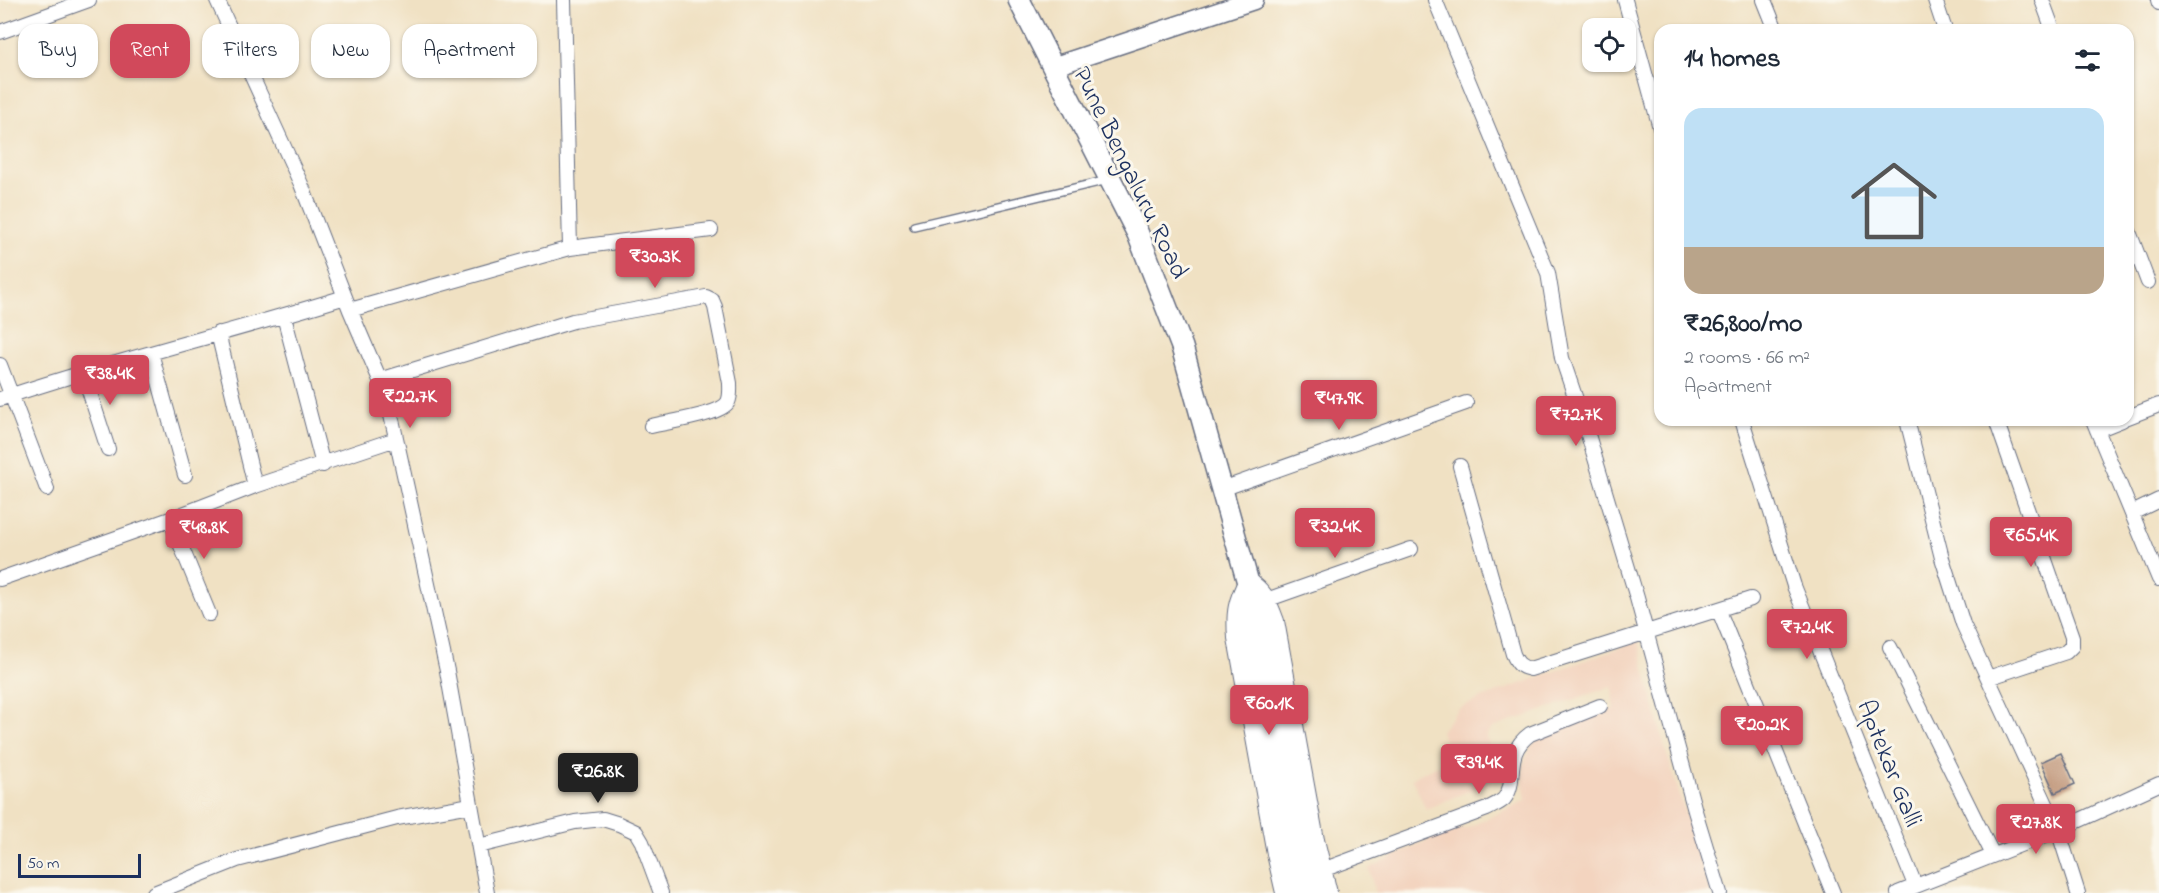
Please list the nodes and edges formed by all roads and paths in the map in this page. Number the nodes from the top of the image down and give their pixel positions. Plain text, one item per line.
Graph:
1 (89, 0) edge
2 (218, 0) edge
3 (564, 0) edge
4 (1019, 0) edge
5 (1254, 0) edge
6 (1435, 0) edge
7 (1625, 0) edge
8 (1764, 0) edge
9 (1935, 0) edge
10 (2042, 0) edge
11 (1774, 24) edge
12 (1943, 24) edge
13 (2051, 24) edge
14 (0, 32) edge
15 (1052, 67) junction
16 (1654, 106) edge
17 (1109, 180) junction
18 (914, 226) dead end
19 (711, 230) dead end
20 (2134, 245) edge
21 (570, 248) junction
22 (2148, 282) dead end
23 (347, 303) junction
24 (284, 316) junction
25 (218, 333) junction
26 (150, 352) junction
27 (0, 365) edge
28 (83, 372) junction
29 (380, 380) junction
30 (6, 397) edge
31 (1467, 403) dead end
32 (2159, 405) edge
33 (2134, 415) edge
34 (651, 426) dead end
35 (1744, 426) edge
36 (1909, 426) edge
37 (1998, 426) edge
38 (2095, 426) edge
39 (396, 439) junction
40 (108, 449) dead end
41 (323, 465) junction
42 (1460, 466) dead end
43 (185, 475) dead end
44 (255, 486) junction
45 (47, 489) dead end
46 (1222, 489) junction
47 (2159, 500) edge
48 (2132, 513) junction
49 (170, 519) junction
50 (1411, 549) dead end
51 (0, 579) edge
52 (2159, 579) edge
53 (1256, 591) junction
54 (1751, 599) dead end
55 (1719, 611) junction
56 (209, 614) dead end
57 (1646, 632) junction
58 (1890, 646) dead end
59 (1988, 678) junction
60 (1600, 705) dead end
61 (2159, 784) edge
62 (471, 805) junction
63 (2058, 830) junction
64 (479, 846) junction
65 (1993, 855) junction
66 (1325, 869) junction
67 (1916, 885) junction
68 (154, 893) edge
69 (487, 893) edge
70 (661, 893) edge
71 (1283, 893) edge
72 (1299, 893) edge
73 (1317, 893) edge
74 (1330, 893) edge
75 (1720, 893) edge
76 (1833, 893) edge
77 (1898, 893) edge
78 (2078, 893) edge

1 - 14 street
2 - 23 street
3 - 21 street
4 - 15 main road, Pune Bengaluru Road
5 - 15 street
6 - 57 street
7 - 16 street
8 - 11 street
9 - 12 street
10 - 13 street
15 - 17 main road, Pune Bengaluru Road
17 - 18 lane
17 - 46 main road, Pune Bengaluru Road
19 - 21 street
20 - 22 street
21 - 23 street
23 - 24 street
23 - 29 street
24 - 25 street
24 - 41 street
25 - 26 street
25 - 44 street
26 - 28 street
26 - 43 street
27 - 30 street
28 - 30 street
28 - 40 street
29 - 34 street
29 - 39 street
30 - 45 street
31 - 46 street
32 - 33 street
35 - 67 street, Aptekar Galli
36 - 59 street
37 - 59 street
38 - 48 street
39 - 41 street
39 - 62 street
41 - 44 street
42 - 57 street
44 - 49 street
46 - 53 main road, Pune Bengaluru Road
47 - 48 street
48 - 52 street
49 - 51 street
49 - 56 street
50 - 53 street
53 - 66 street
53 - 71 street
53 - 72 main road
53 - 73 main road, Pune Bengaluru Road
54 - 55 street
55 - 57 street
55 - 76 street
57 - 75 street
58 - 65 street
59 - 63 street
60 - 66 street
61 - 63 street
62 - 64 street
62 - 68 street
63 - 65 street
63 - 78 street
64 - 69 street
64 - 70 street
65 - 67 street
66 - 74 street
67 - 77 street

